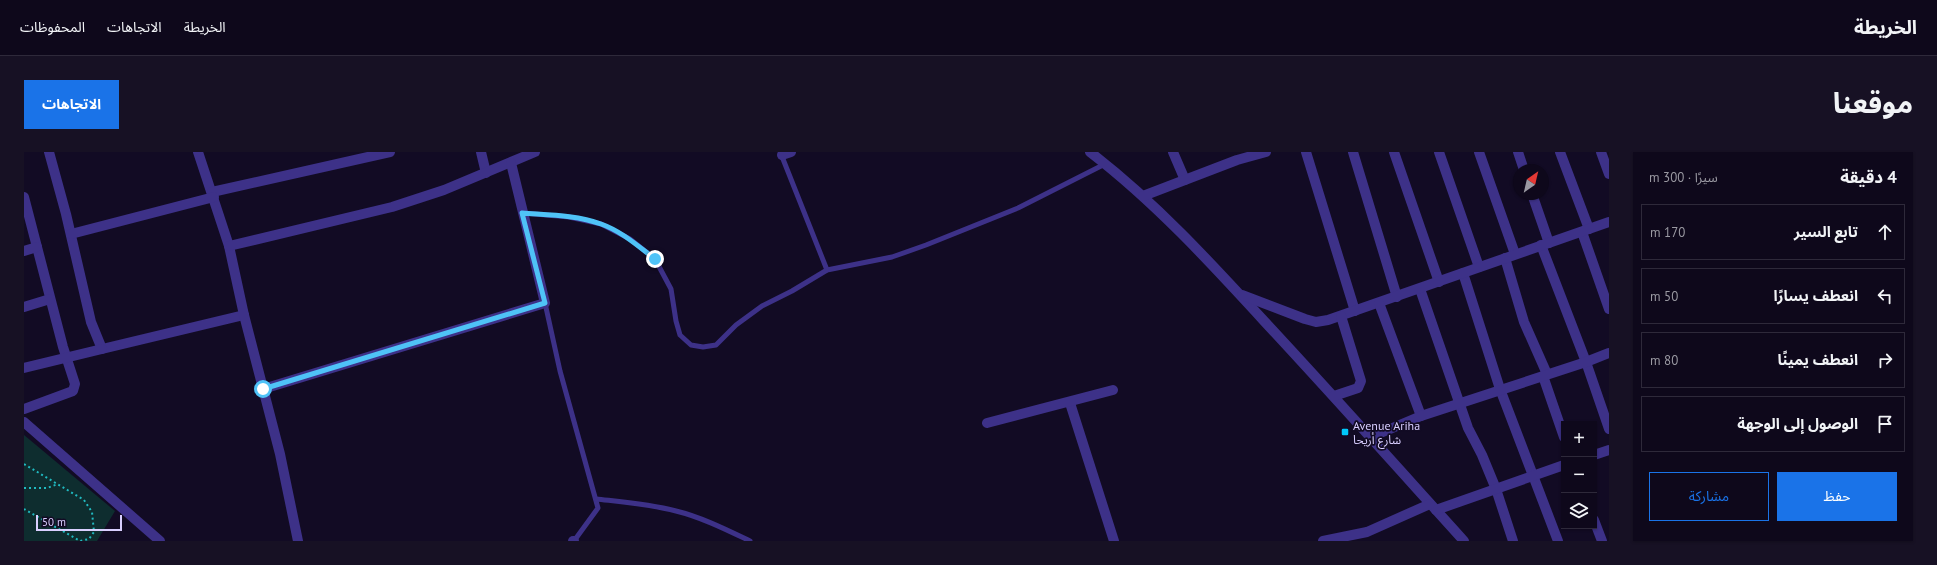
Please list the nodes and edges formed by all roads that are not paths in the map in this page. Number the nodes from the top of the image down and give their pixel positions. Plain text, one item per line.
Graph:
1 (49, 152) edge
2 (198, 152) edge
3 (390, 152) edge
4 (481, 152) edge
5 (535, 152) edge
6 (1090, 152) edge
7 (1173, 152) edge
8 (1266, 152) edge
9 (1306, 152) edge
10 (1353, 152) edge
11 (1394, 152) edge
12 (1439, 152) edge
13 (1479, 152) edge
14 (1518, 152) edge
15 (1560, 152) edge
16 (1601, 152) edge
17 (785, 153) edge
18 (511, 163) junction
19 (1105, 164) junction
20 (1522, 164) edge
21 (486, 173) junction
22 (1609, 174) edge
23 (1185, 180) junction
24 (213, 194) junction
25 (1143, 196) junction
26 (24, 197) edge
27 (1534, 200) edge
28 (522, 213) junction
29 (1609, 222) edge
30 (1585, 231) junction
31 (70, 234) junction
32 (1545, 244) junction
33 (229, 246) junction
34 (36, 247) junction
35 (24, 251) edge
36 (1515, 254) junction
37 (1505, 258) junction
38 (1479, 267) junction
39 (827, 270) junction
40 (1464, 273) junction
41 (1439, 282) junction
42 (1420, 289) junction
43 (1240, 295) junction
44 (1398, 297) junction
45 (50, 298) junction
46 (545, 303) junction
47 (1379, 303) junction
48 (24, 307) edge
49 (1609, 309) edge
50 (1355, 312) junction
51 (244, 315) junction
52 (1341, 316) junction
53 (102, 349) junction
54 (1609, 353) edge
55 (67, 358) junction
56 (1586, 362) junction
57 (24, 368) edge
58 (1545, 375) junction
59 (263, 389) junction
60 (1500, 389) junction
61 (1113, 390) dead end
62 (1334, 396) junction
63 (1070, 403) junction
64 (1461, 403) junction
65 (24, 409) edge
66 (1421, 416) junction
67 (24, 422) edge
68 (987, 423) dead end
69 (1561, 427) edge
70 (1609, 429) edge
71 (1371, 437) junction
72 (1609, 450) edge
73 (1597, 454) edge
74 (1561, 466) edge
75 (1533, 476) junction
76 (1496, 489) junction
77 (596, 499) junction
78 (1433, 507) junction
79 (1597, 528) edge
80 (1368, 536) edge
81 (160, 541) edge
82 (298, 541) edge
83 (573, 541) edge
84 (750, 541) edge
85 (1114, 541) edge
86 (1323, 541) edge
87 (1464, 541) edge
88 (1513, 541) edge
89 (1558, 541) edge
90 (1602, 541) edge

1 - 31 street
2 - 24 street
3 - 24 street
4 - 21 street
5 - 18 street
6 - 19 street
7 - 23 street
8 - 23 street
9 - 50 street
10 - 44 street
11 - 41 street
12 - 38 street
13 - 36 street
14 - 20 street
15 - 30 street
16 - 22 street
17 - 39 lane
18 - 21 street
18 - 28 street
19 - 25 street
19 - 39 lane
21 - 33 street
23 - 25 street
24 - 31 street
24 - 33 street
25 - 43 street
26 - 34 street
27 - 32 street
28 - 39 lane
28 - 46 street
29 - 30 street
30 - 32 street
30 - 49 street
31 - 53 street
32 - 36 street
32 - 56 street
33 - 51 street
34 - 35 street
34 - 45 street
36 - 37 street
37 - 38 street
37 - 58 street
38 - 40 street
40 - 41 street
40 - 60 street
41 - 42 street
42 - 44 street
42 - 64 street
43 - 52 street
43 - 62 street
44 - 47 street
45 - 48 street
45 - 55 street
46 - 59 street
46 - 77 lane
47 - 50 street
47 - 66 street
50 - 52 street
51 - 53 street
51 - 59 street
52 - 62 street
53 - 55 street
54 - 56 street
55 - 57 street
55 - 65 street
56 - 58 street
56 - 70 street
58 - 60 street
58 - 69 street
59 - 82 street
60 - 64 street
60 - 75 street
61 - 63 street
62 - 71 street
63 - 68 street
63 - 85 street
64 - 66 street
64 - 76 street
66 - 71 street
67 - 81 street
71 - 78 street
72 - 73 street
74 - 75 street
75 - 76 street
75 - 89 street
76 - 78 street
76 - 88 street
77 - 83 lane
77 - 84 lane
78 - 80 street
78 - 87 street
79 - 90 street
80 - 86 street

